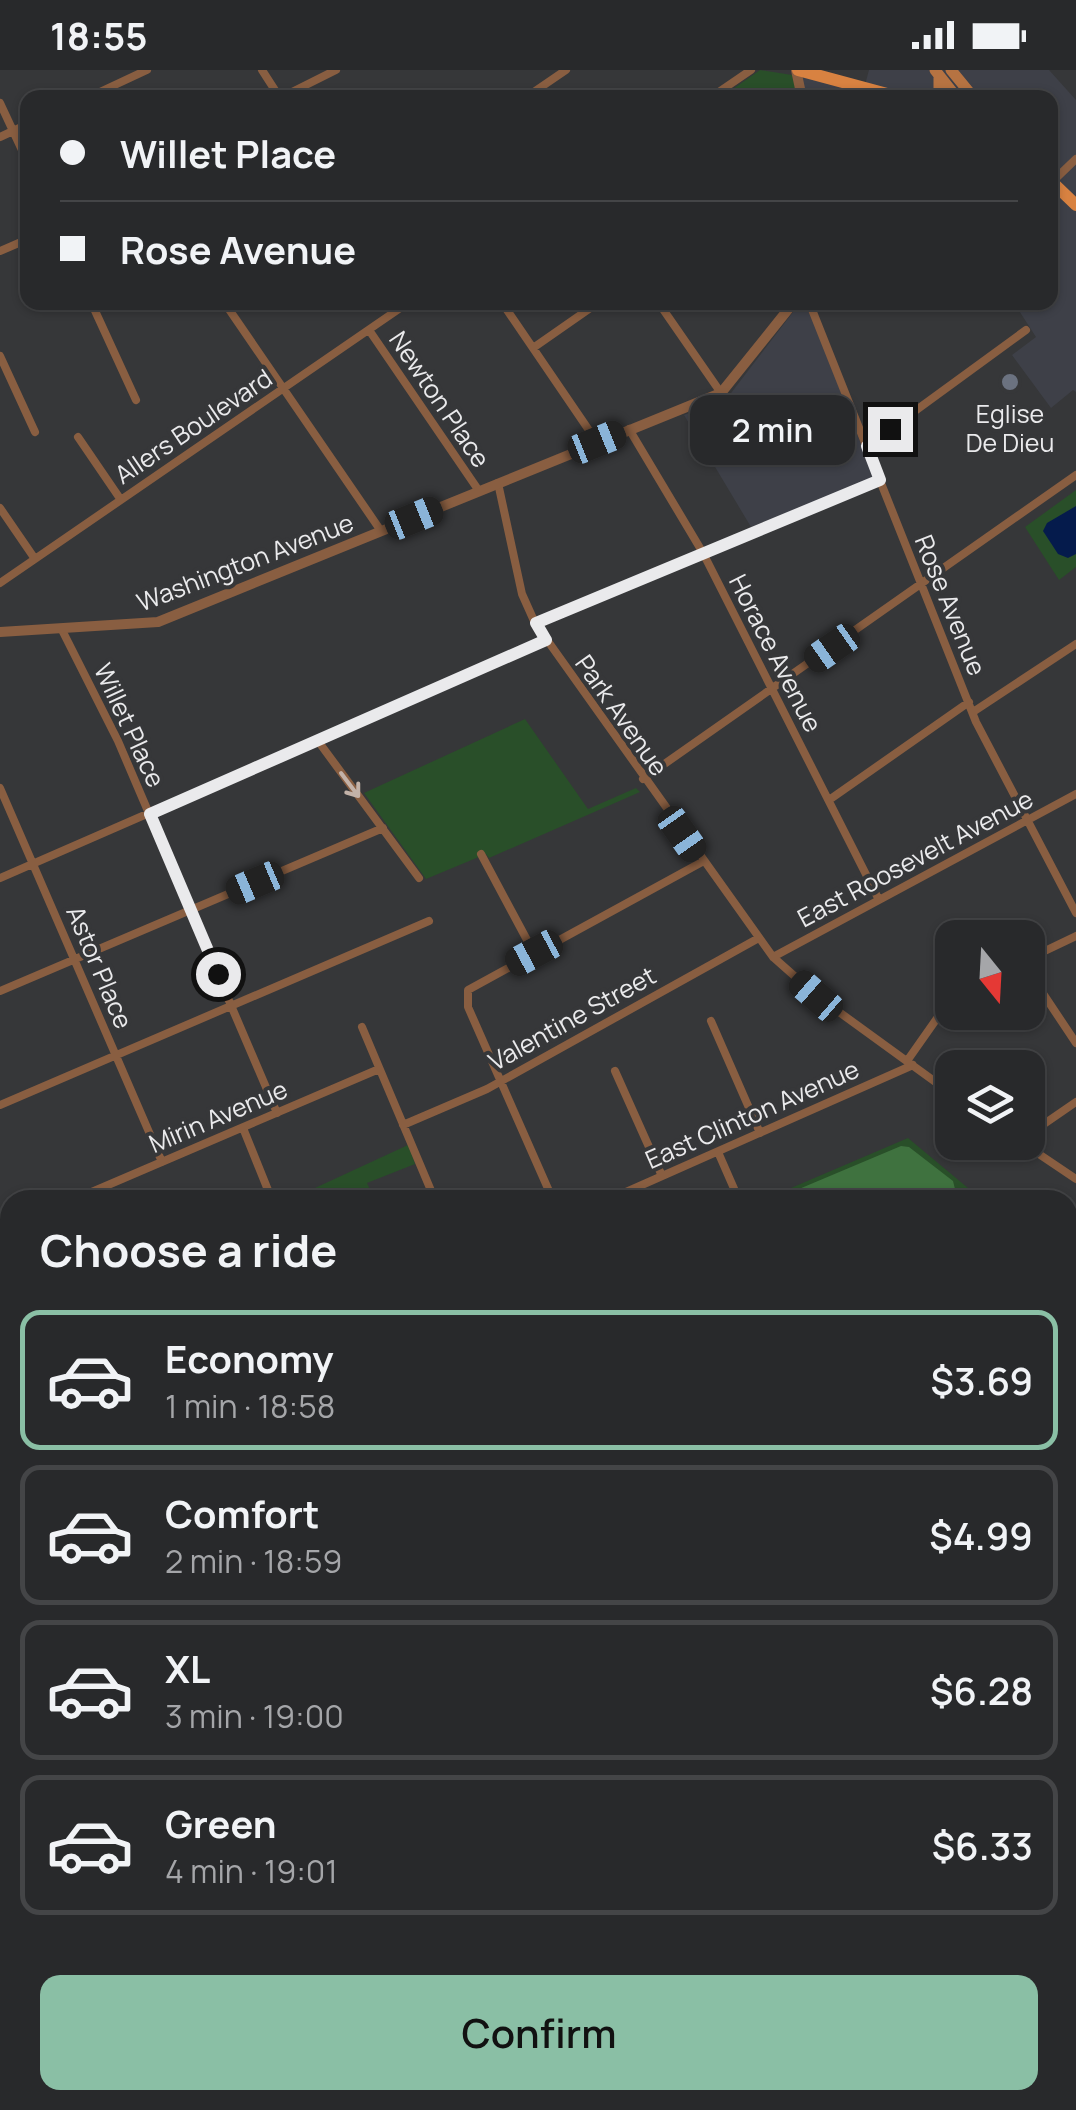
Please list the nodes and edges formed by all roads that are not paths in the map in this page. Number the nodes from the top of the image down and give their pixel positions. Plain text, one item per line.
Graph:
1 (147, 70) edge
2 (336, 70) edge
3 (566, 70) edge
4 (751, 70) edge
5 (797, 70) edge
6 (951, 70) edge
7 (104, 90) edge
8 (296, 90) edge
9 (537, 90) edge
10 (722, 90) edge
11 (872, 90) edge
12 (967, 90) edge
13 (0, 102) edge
14 (20, 128) edge
15 (13, 131) junction
16 (0, 137) edge
17 (20, 146) edge
18 (95, 310) edge
19 (230, 310) edge
20 (398, 310) edge
21 (507, 310) dead end
22 (588, 310) edge
23 (663, 310) edge
24 (787, 310) edge
25 (812, 310) edge
26 (369, 330) junction
27 (1026, 330) dead end
28 (533, 348) junction
29 (0, 356) edge
30 (283, 389) junction
31 (720, 393) junction
32 (136, 400) dead end
33 (629, 428) junction
34 (35, 432) dead end
35 (78, 437) dead end
36 (597, 442) junction
37 (867, 446) junction
38 (1076, 475) edge
39 (880, 480) junction
40 (498, 482) junction
41 (478, 491) junction
42 (120, 500) junction
43 (0, 508) edge
44 (381, 531) junction
45 (703, 553) junction
46 (35, 558) junction
47 (0, 582) edge
48 (922, 585) junction
49 (536, 623) junction
50 (62, 630) junction
51 (0, 632) edge
52 (546, 640) junction
53 (1076, 644) edge
54 (773, 689) junction
55 (971, 707) junction
56 (318, 742) junction
57 (642, 779) junction
58 (0, 788) edge
59 (1076, 794) edge
60 (829, 800) junction
61 (150, 814) junction
62 (1027, 820) junction
63 (382, 828) junction
64 (481, 854) dead end
65 (702, 862) junction
66 (34, 863) junction
67 (0, 878) edge
68 (419, 878) dead end
69 (880, 900) junction
70 (191, 910) junction
71 (1076, 913) edge
72 (429, 921) dead end
73 (1076, 936) edge
74 (757, 938) junction
75 (1045, 951) edge
76 (534, 953) junction
77 (772, 957) junction
78 (75, 959) junction
79 (0, 991) edge
80 (1045, 997) edge
81 (232, 1006) junction
82 (711, 1021) dead end
83 (935, 1024) edge
84 (362, 1027) dead end
85 (1076, 1043) edge
86 (116, 1055) junction
87 (910, 1063) junction
88 (380, 1069) junction
89 (615, 1071) dead end
90 (500, 1080) junction
91 (935, 1081) edge
92 (1076, 1102) edge
93 (0, 1105) edge
94 (277, 1113) junction
95 (1045, 1123) edge
96 (403, 1126) junction
97 (243, 1128) junction
98 (760, 1133) junction
99 (718, 1152) junction
100 (1045, 1158) edge
101 (162, 1162) junction
102 (662, 1176) junction
103 (1076, 1179) edge
104 (96, 1190) edge
105 (268, 1190) edge
106 (431, 1190) edge
107 (549, 1190) edge
108 (630, 1190) edge
109 (735, 1190) edge

1 - 7 street
2 - 8 street
3 - 9 street
4 - 10 street
5 - 11 main road
6 - 12 main road
13 - 15 street
14 - 15 street
15 - 16 street
15 - 17 street
18 - 32 street
19 - 30 street
20 - 26 street, Allers Boulevard
21 - 28 street
22 - 28 street
23 - 31 street
24 - 31 street, Washington Avenue
25 - 37 street, Rose Avenue
26 - 30 street, Allers Boulevard
26 - 41 street, Newton Place
27 - 37 street
28 - 36 street
29 - 34 street
30 - 42 street, Allers Boulevard
30 - 44 street
31 - 33 street, Washington Avenue
33 - 36 street, Washington Avenue
33 - 45 street, Horace Avenue
35 - 42 street
36 - 40 street, Washington Avenue
37 - 39 street, Rose Avenue
38 - 48 street
39 - 45 street
39 - 48 street, Rose Avenue
40 - 41 street, Washington Avenue
40 - 49 street, Park Avenue
41 - 44 street, Washington Avenue
42 - 46 street, Allers Boulevard
43 - 46 street
44 - 50 street, Washington Avenue
45 - 49 street
45 - 54 street, Horace Avenue
46 - 47 street, Allers Boulevard
48 - 54 street
48 - 55 street, Rose Avenue
49 - 52 street, Park Avenue
50 - 51 street, Washington Avenue
50 - 61 street, Willet Place
52 - 56 street
52 - 57 street, Park Avenue
53 - 55 street
54 - 57 street
54 - 60 street, Horace Avenue
55 - 60 street
55 - 62 street, Rose Avenue
56 - 61 street
56 -> 63 street
57 - 65 street, Park Avenue
58 - 66 street, Astor Place
59 - 62 street, East Roosevelt Avenue
60 - 69 street, Horace Avenue
61 - 66 street
61 - 70 street, Willet Place
62 - 69 street, East Roosevelt Avenue
62 - 71 street, Rose Avenue
63 - 68 street
63 - 70 street
64 - 76 street
65 - 74 street, Park Avenue
65 - 76 street
66 - 67 street
66 - 78 street, Astor Place
69 - 77 street, East Roosevelt Avenue
70 - 78 street
70 - 81 street, Willet Place
72 - 81 street
73 - 75 street
74 - 77 street, Park Avenue
74 - 90 street, Valentine Street
76 - 90 street
77 - 87 street, Park Avenue
78 - 79 street
78 - 86 street, Astor Place
80 - 85 street
81 - 86 street
81 - 94 street, Willet Place
82 - 98 street
83 - 87 street
84 - 88 street
86 - 93 street
86 - 101 street, Astor Place
87 - 91 street, Park Avenue
87 - 98 street, East Clinton Avenue
88 - 94 street, Mirin Avenue
88 - 96 street
89 - 102 street
90 - 96 street, Valentine Street
90 - 107 street
92 - 95 street
94 - 97 street, Mirin Avenue
96 - 106 street
97 - 101 street, Mirin Avenue
97 - 105 street
98 - 99 street, East Clinton Avenue
99 - 102 street, East Clinton Avenue
99 - 109 street
100 - 103 street
101 - 104 street, Mirin Avenue
102 - 108 street, East Clinton Avenue

